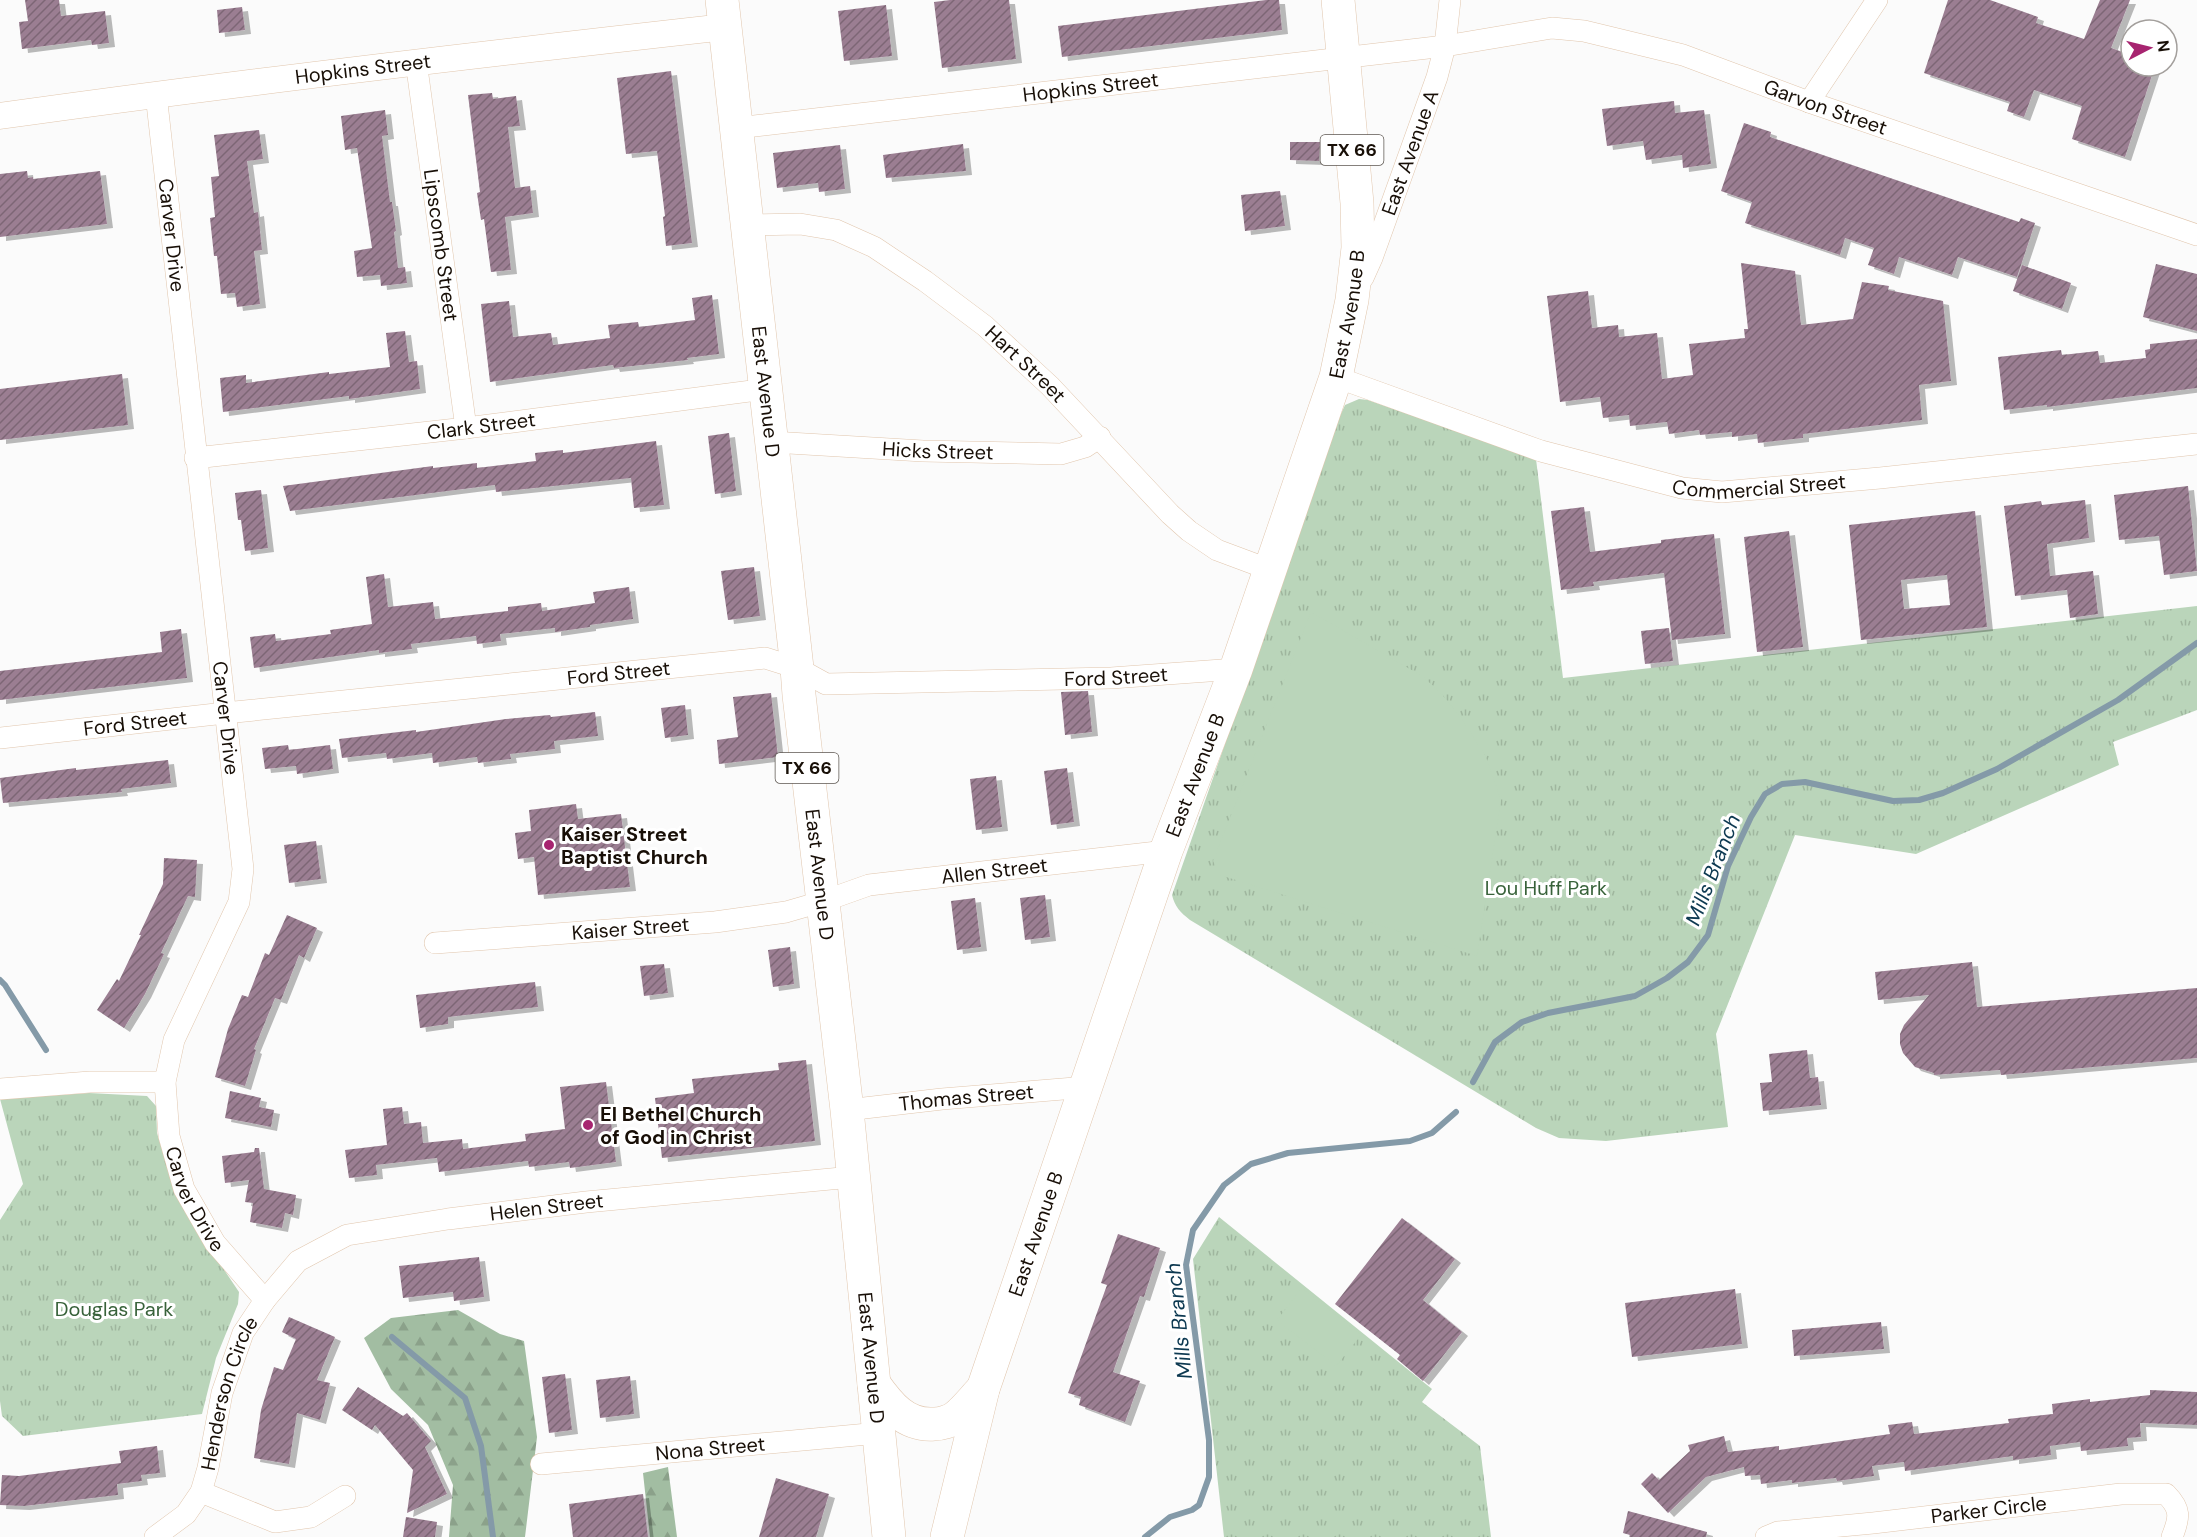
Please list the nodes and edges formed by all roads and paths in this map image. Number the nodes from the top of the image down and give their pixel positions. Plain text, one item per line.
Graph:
1 (1338, 0) edge
2 (1450, 0) edge
3 (1877, 0) edge
4 (724, 14) edge
5 (1445, 46) junction
6 (1345, 58) junction
7 (416, 61) junction
8 (156, 94) junction
9 (1809, 102) junction
10 (0, 116) edge
11 (737, 128) junction
12 (748, 225) junction
13 (2197, 235) edge
14 (1352, 300) junction
15 (1336, 377) junction
16 (766, 388) junction
17 (466, 428) junction
18 (1100, 437) junction
19 (772, 442) junction
20 (2197, 444) edge
21 (195, 458) junction
22 (1269, 569) junction
23 (797, 668) junction
24 (1236, 669) junction
25 (225, 713) junction
26 (0, 738) edge
27 (1166, 851) junction
28 (824, 902) junction
29 (435, 943) dead end
30 (165, 1082) junction
31 (1087, 1087) junction
32 (0, 1089) edge
33 (847, 1110) junction
34 (852, 1177) junction
35 (265, 1300) junction
36 (874, 1384) junction
37 (983, 1389) junction
38 (879, 1433) junction
39 (541, 1464) dead end
40 (201, 1492) junction
41 (345, 1496) dead end
42 (155, 1537) edge
43 (889, 1537) edge
44 (947, 1537) edge
45 (1766, 1537) edge
46 (2172, 1537) edge

1 - 6 main road, East Avenue B / TX 66
2 - 5 street, East Avenue A
3 - 9 street
4 - 7 street, Hopkins Street
4 - 11 main road, East Avenue D / TX 66
5 - 6 street, Hopkins Street
5 - 9 street, Garvon Street
5 - 14 street, East Avenue A
6 - 11 street, Hopkins Street
6 - 14 main road, East Avenue B / TX 66
7 - 8 street, Hopkins Street
7 - 17 street, Lipscomb Street
8 - 10 street, Hopkins Street
8 - 21 street, Carver Drive
9 - 13 street, Garvon Street
11 - 12 main road, East Avenue D / TX 66
12 - 16 main road, East Avenue D / TX 66
12 - 18 street, Hart Street
14 - 15 main road, East Avenue B / TX 66
15 - 20 street, Commercial Street
15 - 22 main road, East Avenue B / TX 66
16 - 17 street, Clark Street
16 - 19 main road, East Avenue D / TX 66
17 - 21 street, Clark Street
18 - 19 street, Hicks Street
18 - 22 street, Hart Street
19 - 23 main road, East Avenue D / TX 66
21 - 25 street, Carver Drive
22 - 24 main road, East Avenue B / TX 66
23 - 24 street, Ford Street
23 - 25 street, Ford Street
23 - 28 main road, East Avenue D / TX 66
24 - 27 main road, East Avenue B / TX 66
25 - 26 street, Ford Street
25 - 30 street, Carver Drive
27 - 28 street, Allen Street
27 - 31 main road, East Avenue B / TX 66
28 - 29 street, Kaiser Street
28 - 33 main road, East Avenue D / TX 66
30 - 32 street
30 - 35 street, Carver Drive
31 - 33 street, Thomas Street
31 - 37 main road, East Avenue B / TX 66
33 - 34 main road, East Avenue D / TX 66
34 - 35 street, Helen Street
34 - 36 main road, East Avenue D / TX 66
35 - 40 street, Henderson Circle
36 - 37 main road
36 - 38 main road, East Avenue D / TX 66
37 - 44 main road, East Avenue B / TX 66
38 - 39 street, Nona Street
38 - 43 main road, East Avenue D / TX 66
40 - 41 street, Henderson Circle
40 - 42 street, Henderson Circle
45 - 46 street, Parker Circle

